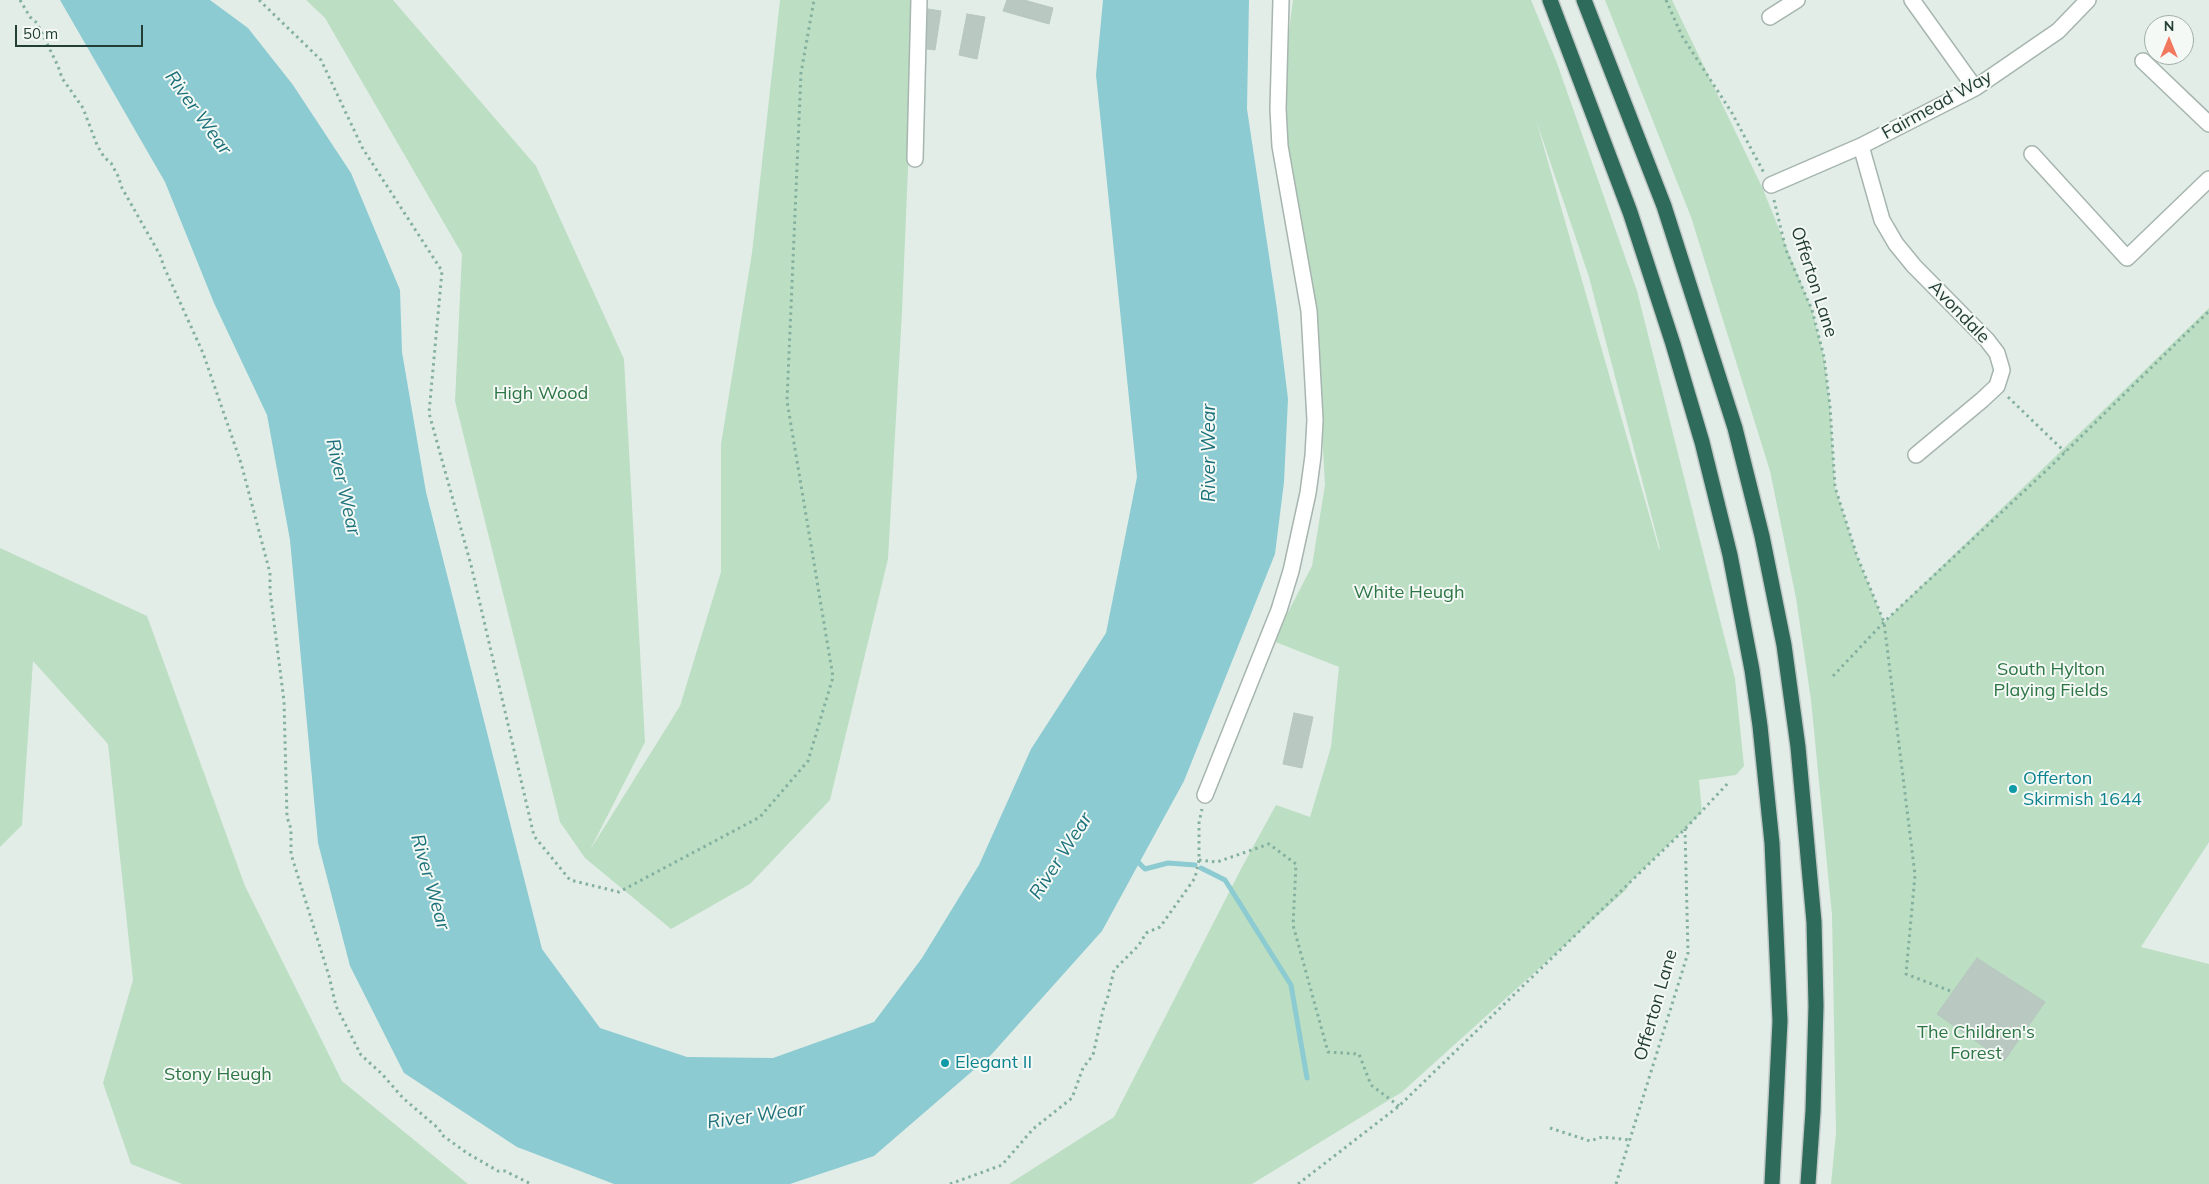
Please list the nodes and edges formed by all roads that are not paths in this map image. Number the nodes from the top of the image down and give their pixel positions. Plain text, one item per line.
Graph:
1 (919, 0) edge
2 (1281, 0) edge
3 (1550, 0) edge
4 (1584, 0) edge
5 (1797, 0) edge
6 (1912, 0) edge
7 (2088, 0) edge
8 (1770, 17) dead end
9 (2143, 61) dead end
10 (1974, 88) junction
11 (2209, 124) edge
12 (1861, 146) junction
13 (2032, 154) dead end
14 (916, 159) dead end
15 (2209, 179) edge
16 (1771, 185) road end
17 (1916, 456) dead end
18 (1205, 795) road end
19 (1772, 1184) edge
20 (1808, 1184) edge

1 - 14 street
2 - 18 street
3 - 19 highway
4 - 20 highway
5 - 8 street
6 - 10 street
7 - 10 street, Fairmead Way
9 - 11 street
10 - 12 street, Fairmead Way
12 - 16 street, Fairmead Way
12 - 17 street, Avondale
13 - 15 street

